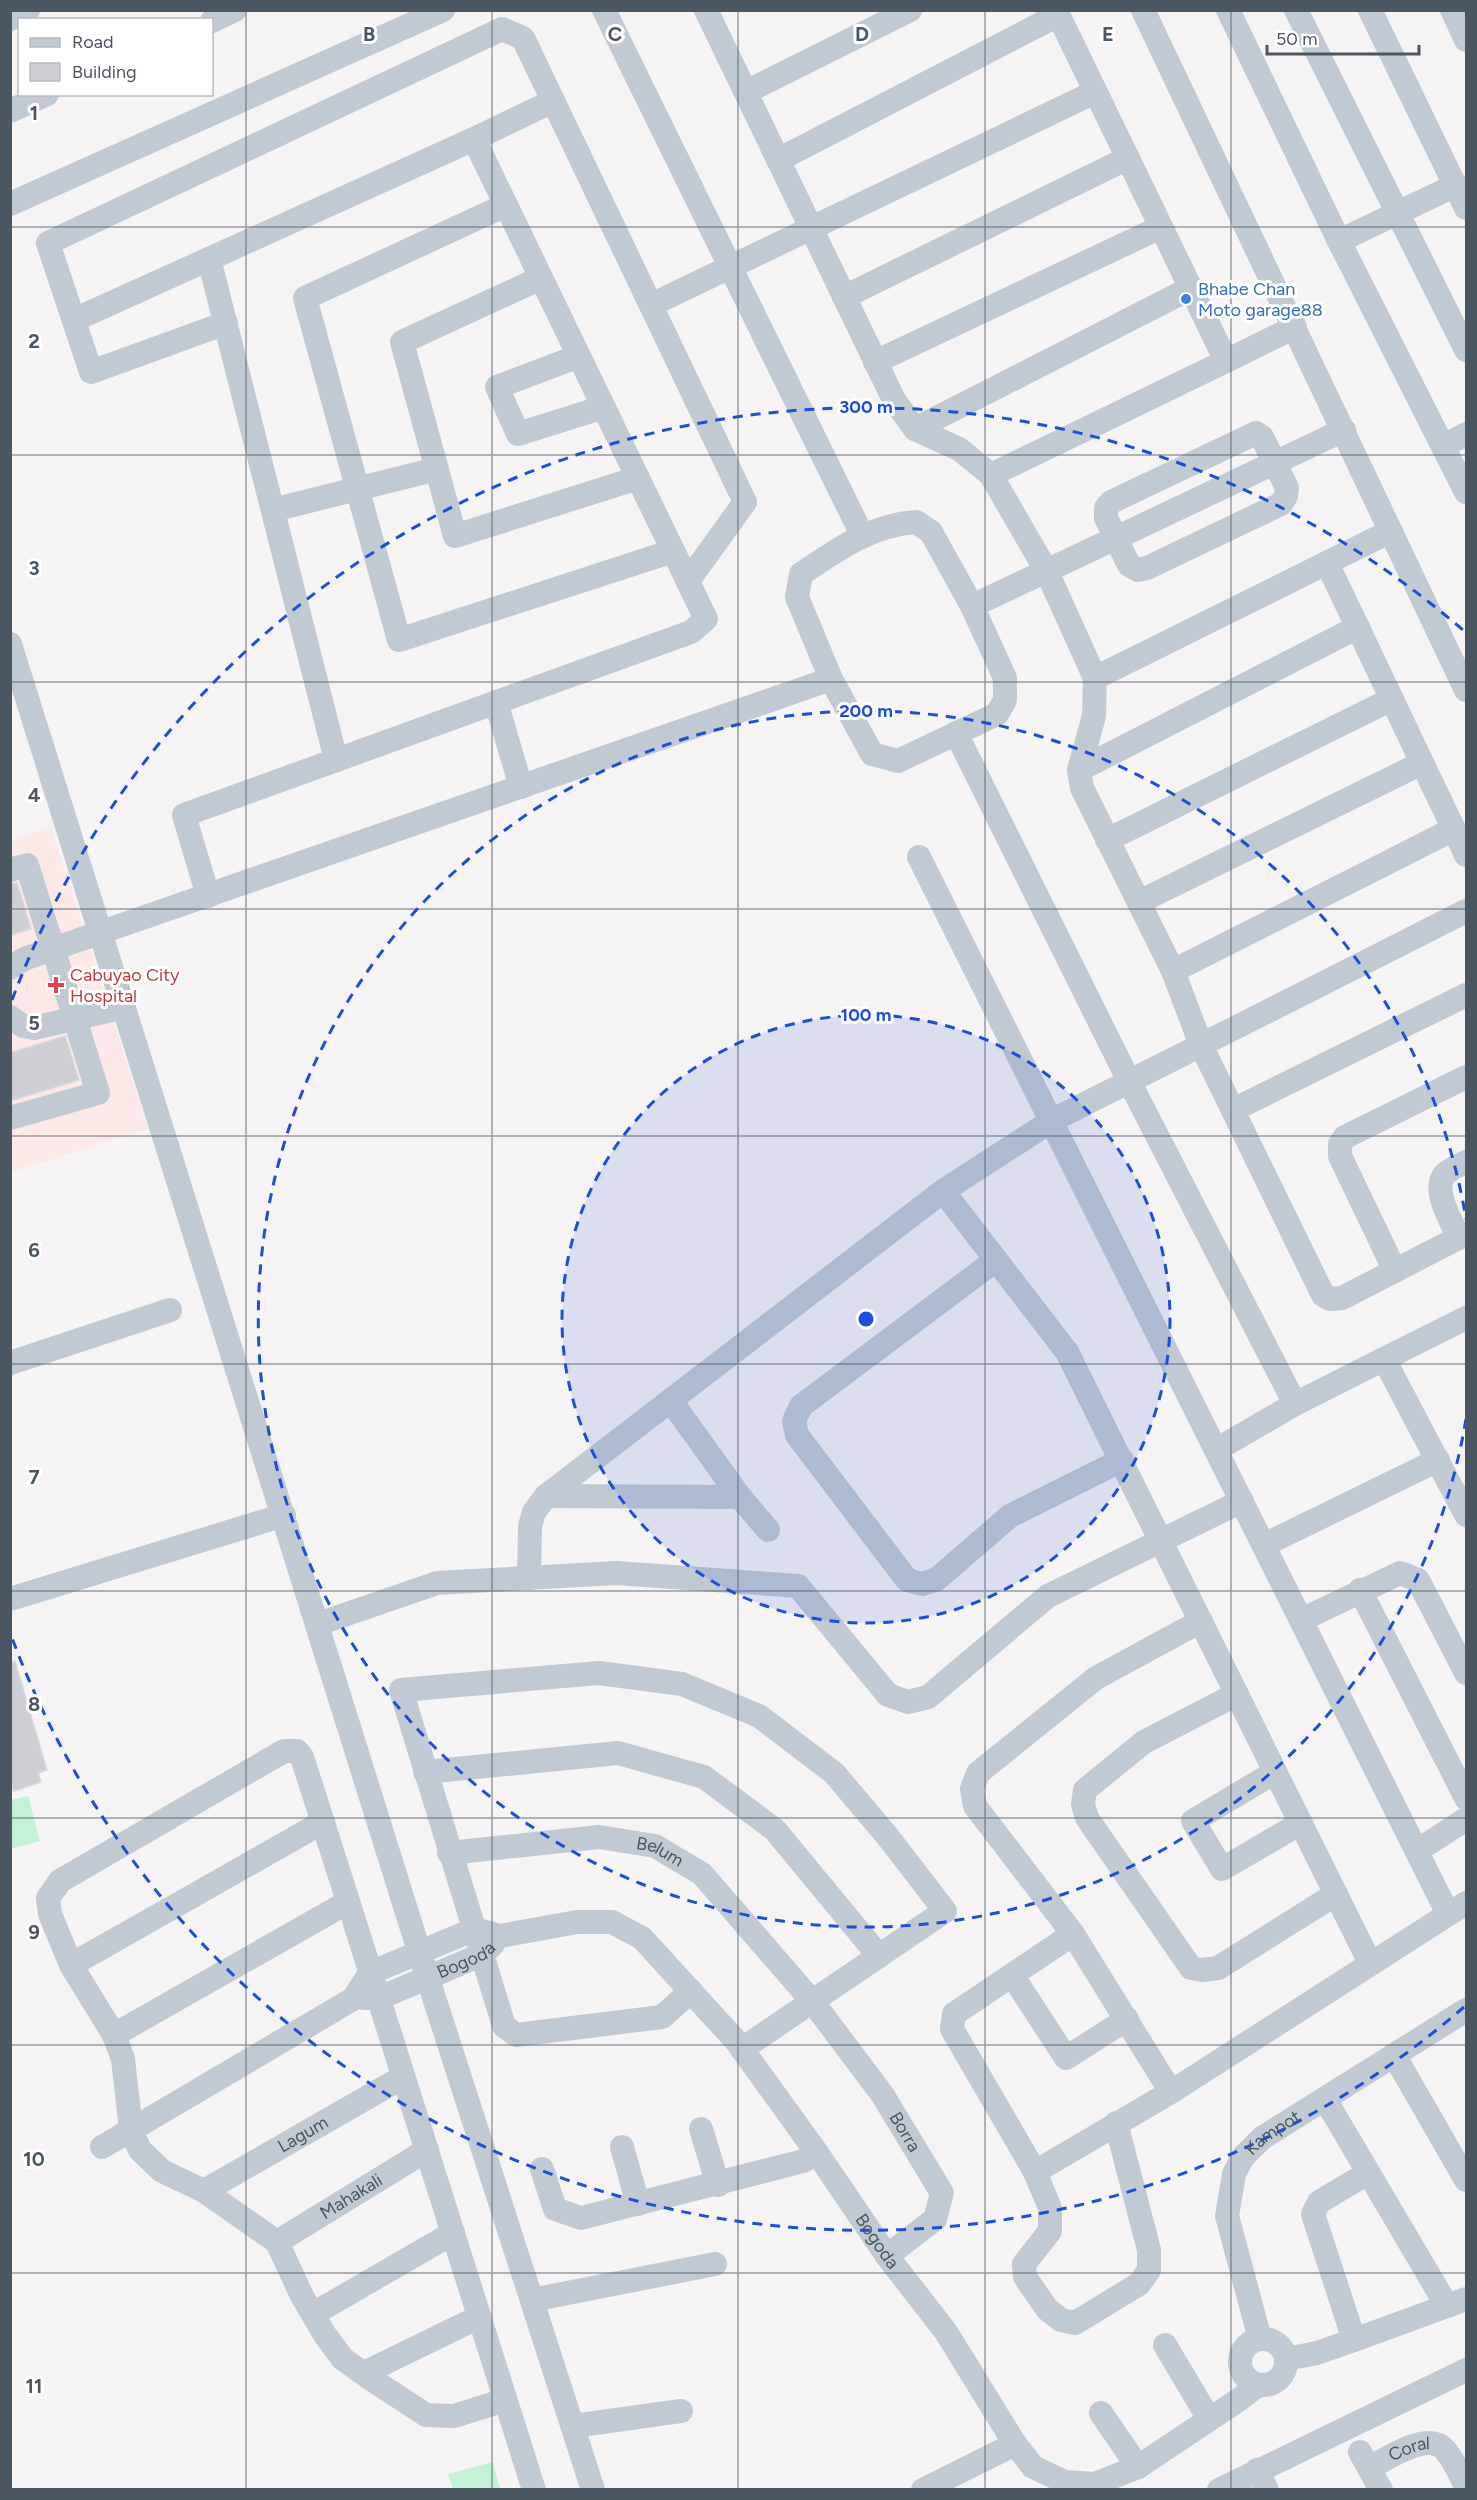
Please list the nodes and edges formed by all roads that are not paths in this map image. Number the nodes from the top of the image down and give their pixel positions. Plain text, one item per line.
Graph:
1 (28, 10) edge
2 (236, 10) edge
3 (443, 10) edge
4 (604, 10) edge
5 (706, 10) edge
6 (910, 10) edge
7 (1143, 10) edge
8 (1228, 10) edge
9 (1296, 10) edge
10 (1370, 10) edge
11 (1452, 10) edge
12 (1057, 13) edge
13 (10, 19) edge
14 (213, 21) edge
15 (1467, 40) edge
16 (746, 92) junction
17 (1095, 92) junction
18 (43, 96) edge
19 (553, 101) junction
20 (10, 111) edge
21 (474, 140) junction
22 (1128, 158) junction
23 (778, 160) junction
24 (1456, 185) junction
25 (10, 204) edge
26 (506, 205) junction
27 (1467, 208) edge
28 (1398, 213) junction
29 (1161, 227) junction
30 (811, 228) junction
31 (1340, 240) junction
32 (209, 259) junction
33 (730, 267) junction
34 (541, 278) junction
35 (1191, 288) junction
36 (844, 297) junction
37 (651, 305) junction
38 (74, 320) junction
39 (226, 323) junction
40 (1295, 327) junction
41 (1467, 350) edge
42 (579, 356) junction
43 (1226, 361) junction
44 (875, 362) junction
45 (604, 408) junction
46 (915, 429) junction
47 (1344, 430) junction
48 (1467, 434) edge
49 (1444, 446) junction
50 (1275, 462) junction
51 (437, 469) junction
52 (991, 475) junction
53 (638, 478) junction
54 (357, 488) junction
55 (1467, 492) edge
56 (273, 510) junction
57 (1391, 531) junction
58 (862, 535) junction
59 (1116, 538) junction
60 (673, 551) junction
61 (1327, 563) junction
62 (1047, 573) junction
63 (688, 580) junction
64 (972, 606) junction
65 (1358, 627) junction
66 (10, 644) edge
67 (1095, 678) junction
68 (831, 679) junction
69 (1467, 690) edge
70 (1392, 699) junction
71 (496, 702) junction
72 (956, 733) junction
73 (336, 760) junction
74 (1422, 762) junction
75 (1079, 770) junction
76 (521, 787) junction
77 (1454, 829) junction
78 (1107, 840) junction
79 (1467, 855) edge
80 (919, 857) dead end
81 (10, 870) edge
82 (208, 896) junction
83 (1139, 902) junction
84 (1467, 910) edge
85 (102, 933) junction
86 (53, 949) junction
87 (10, 968) edge
88 (1173, 971) junction
89 (1467, 995) edge
90 (124, 1007) junction
91 (10, 1017) edge
92 (75, 1019) junction
93 (1202, 1045) junction
94 (1467, 1077) edge
95 (1129, 1081) junction
96 (1233, 1110) junction
97 (10, 1118) edge
98 (1053, 1120) junction
99 (1467, 1162) edge
100 (943, 1191) junction
101 (1463, 1236) edge
102 (996, 1260) junction
103 (1395, 1271) junction
104 (170, 1310) dead end
105 (1467, 1318) edge
106 (1384, 1359) junction
107 (10, 1363) edge
108 (671, 1401) junction
109 (1295, 1404) junction
110 (1216, 1450) junction
111 (1122, 1460) junction
112 (1437, 1460) junction
113 (546, 1496) junction
114 (740, 1497) junction
115 (1242, 1501) junction
116 (284, 1515) junction
117 (1467, 1515) edge
118 (768, 1530) dead end
119 (1161, 1539) junction
120 (1264, 1545) junction
121 (529, 1578) junction
122 (1360, 1590) junction
123 (10, 1599) edge
124 (1301, 1620) junction
125 (1201, 1621) junction
126 (318, 1624) junction
127 (1467, 1673) edge
128 (1237, 1694) junction
129 (425, 1772) junction
130 (1275, 1772) junction
131 (1467, 1798) edge
132 (1467, 1819) edge
133 (323, 1822) junction
134 (1301, 1823) junction
135 (1417, 1851) junction
136 (449, 1853) junction
137 (1336, 1894) junction
138 (348, 1902) junction
139 (1457, 1909) edge
140 (475, 1929) junction
141 (1073, 1934) junction
142 (500, 1936) junction
143 (419, 1951) junction
144 (483, 1954) junction
145 (879, 1956) junction
146 (1370, 1963) junction
147 (71, 1965) junction
148 (370, 1973) junction
149 (1012, 1975) junction
150 (427, 1978) junction
151 (691, 1991) junction
152 (379, 1998) junction
153 (353, 1999) junction
154 (813, 2001) junction
155 (1466, 2013) edge
156 (1126, 2019) junction
157 (114, 2035) junction
158 (742, 2049) junction
159 (1394, 2055) junction
160 (403, 2077) junction
161 (1171, 2092) junction
162 (1325, 2099) junction
163 (1116, 2123) junction
164 (701, 2129) dead end
165 (131, 2130) junction
166 (102, 2147) dead end
167 (622, 2147) dead end
168 (427, 2150) junction
169 (817, 2153) junction
170 (542, 2169) dead end
171 (1035, 2172) junction
172 (1368, 2173) junction
173 (1467, 2180) edge
174 (718, 2185) junction
175 (204, 2191) junction
176 (638, 2204) junction
177 (453, 2233) junction
178 (277, 2242) junction
179 (887, 2256) junction
180 (715, 2264) dead end
181 (532, 2300) junction
182 (1457, 2303) edge
183 (313, 2314) junction
184 (479, 2316) junction
185 (1260, 2339) junction
186 (1354, 2340) junction
187 (1165, 2345) dead end
188 (1286, 2359) junction
189 (1467, 2370) edge
190 (364, 2373) junction
191 (1258, 2385) junction
192 (506, 2400) junction
193 (681, 2411) dead end
194 (1101, 2413) dead end
195 (1209, 2419) junction
196 (573, 2426) junction
197 (1015, 2444) junction
198 (1138, 2467) junction
199 (1262, 2480) edge
200 (1467, 2486) edge
201 (534, 2490) edge
202 (593, 2490) edge
203 (923, 2490) edge
204 (1219, 2490) edge
205 (1381, 2490) edge

1 - 13 street
2 - 14 street
3 - 25 street
4 - 33 street
5 - 16 street
6 - 16 street
7 - 40 street
8 - 31 street
9 - 28 street
10 - 24 street
11 - 15 street
12 - 17 street
12 - 23 street
16 - 23 street
17 - 22 street
17 - 30 street
18 - 20 street
19 - 21 street
19 - 37 street
19 - 38 street
21 - 26 street
21 - 32 street
22 - 29 street
22 - 36 street
23 - 30 street
24 - 27 street
24 - 28 street
26 - 34 street
26 - 54 street
28 - 31 street
28 - 41 street
29 - 35 street
29 - 44 street
30 - 33 street
30 - 36 street
31 - 49 street
32 - 38 street
32 - 39 street
33 - 37 street
33 - 58 street
34 - 42 street
34 - 51 street
35 - 43 street
35 - 46 street
36 - 44 street
37 - 63 street
38 - 39 street
39 - 56 street
40 - 43 street
40 - 47 street
42 - 45 street
42 - 45 street
43 - 52 street
44 - 46 street
45 - 53 street
46 - 52 street
47 - 50 street
47 - 57 street
48 - 49 street
49 - 55 street
50 - 59 street
50 - 59 street
50 - 59 street
51 - 53 street
51 - 54 street
52 - 62 street
53 - 60 street
54 - 56 street
54 - 60 street
56 - 73 street
57 - 61 street
57 - 69 street
58 - 64 street
58 - 68 street
59 - 62 street
60 - 63 street
61 - 65 street
61 - 67 street
62 - 64 street
62 - 67 street
63 - 71 street
64 - 72 street
65 - 70 street
65 - 75 street
66 - 85 street
67 - 75 street
68 - 72 street
68 - 76 street
70 - 74 street
70 - 78 street
71 - 73 street
71 - 76 street
72 - 95 street
73 - 82 street
74 - 77 street
74 - 83 street
75 - 78 street
76 - 82 street
77 - 79 street
77 - 88 street
78 - 83 street
80 - 98 street
81 - 86 street
82 - 85 street
83 - 88 street
84 - 93 street
85 - 86 street
85 - 90 street
86 - 87 street
86 - 92 street
88 - 93 street
89 - 96 street
90 - 92 street
90 - 116 street
91 - 92 street
92 - 97 street
93 - 95 street
93 - 96 street
94 - 103 street
95 - 98 street
95 - 109 street
96 - 103 street
98 - 100 street
98 - 110 street
99 - 101 street
100 - 102 street
100 - 108 street
101 - 103 street
102 - 111 street
102 - 111 street
104 - 107 street
105 - 106 street
106 - 109 street
106 - 112 street
108 - 113 street
108 - 114 street
109 - 110 street
110 - 115 street
111 - 119 street
112 - 117 street
112 - 120 street
113 - 114 street
113 - 121 street
114 - 118 street
115 - 119 street
115 - 120 street
116 - 123 street
116 - 126 street
119 - 121 street
119 - 125 street
120 - 124 street
121 - 126 street
122 - 124 street
122 - 127 street
122 - 131 street
124 - 135 street
125 - 128 street
125 - 141 street
126 - 143 street
128 - 130 street
128 - 137 street
129 - 136 street
129 - 145 street
129 - 145 street
130 - 134 street
130 - 134 street
132 - 135 street
133 - 138 street
133 - 147 street
133 - 147 street
134 - 137 street
135 - 139 street
136 - 140 street
136 - 154 street, Belum
137 - 146 street
138 - 148 street
138 - 157 street
139 - 146 street
140 - 142 street, Bogoda
140 - 143 street, Bogoda
140 - 144 street
141 - 149 street
141 - 156 street
142 - 144 street, Bogoda
142 - 151 street, Bogoda
143 - 148 street, Bogoda
143 - 150 street
144 - 150 street, Bogoda
144 - 151 street
145 - 154 street
146 - 161 street
147 - 157 street
148 - 152 street
148 - 153 street
149 - 156 street
149 - 171 street
150 - 152 street, Bogoda
150 - 181 street
151 - 158 street, Bogoda
152 - 153 street
152 - 160 street
153 - 165 street
154 - 158 street
154 - 179 street, Borra
155 - 159 street, Kampot
156 - 161 street
157 - 165 street
158 - 169 street, Bogoda
159 - 162 street, Kampot
159 - 173 street
160 - 168 street
160 - 175 street, Lagum
161 - 163 street
162 - 172 street
162 - 185 street, Kampot
163 - 171 street
163 - 171 street
164 - 174 street
165 - 166 street
165 - 175 street
167 - 176 street
168 - 177 street
168 - 178 street, Mahakali
169 - 174 street
169 - 179 street, Bogoda
170 - 176 street
172 - 182 street
172 - 186 street
174 - 176 street
175 - 178 street
177 - 183 street
177 - 184 street
178 - 183 street
179 - 197 street, Bogoda
180 - 181 street
181 - 196 street
182 - 186 street
183 - 190 street
184 - 190 street
184 - 192 street
185 - 188 street
185 - 191 street
186 - 188 street
187 - 195 street
188 - 191 street
189 - 199 street
190 - 192 street
191 - 195 street, Bogoda
192 - 201 street
193 - 196 street
194 - 198 street
195 - 198 street, Bogoda
196 - 202 street
197 - 198 street, Bogoda
197 - 203 street
199 - 204 street
200 - 205 street, Coral

